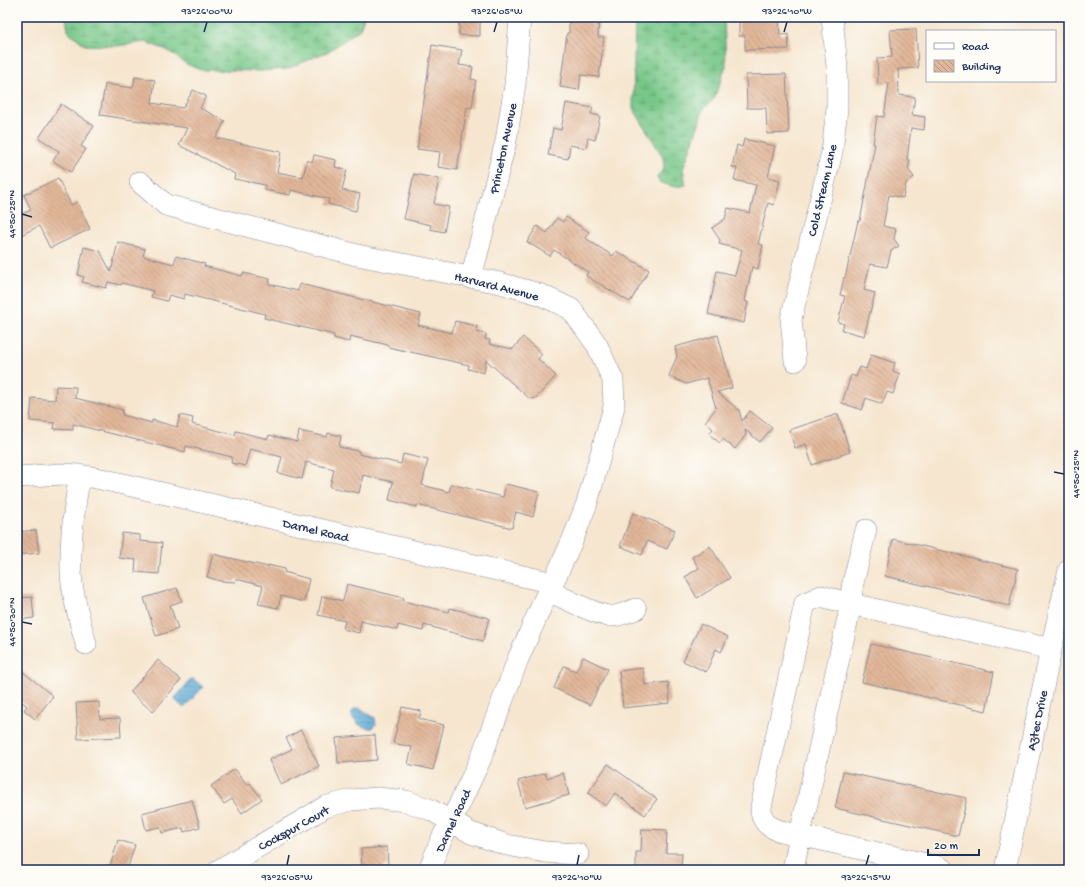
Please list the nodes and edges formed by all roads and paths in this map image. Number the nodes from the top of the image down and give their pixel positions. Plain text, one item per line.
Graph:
1 (520, 17) edge
2 (832, 17) edge
3 (140, 182) dead end
4 (471, 278) junction
5 (795, 361) dead end
6 (80, 475) junction
7 (17, 477) edge
8 (866, 530) dead end
9 (1069, 570) edge
10 (550, 587) junction
11 (851, 604) junction
12 (636, 609) dead end
13 (86, 644) dead end
14 (1051, 649) junction
15 (451, 821) junction
16 (800, 835) junction
17 (578, 854) dead end
18 (219, 870) edge
19 (429, 870) edge
20 (793, 870) edge
21 (944, 870) edge
22 (1005, 870) edge

1 - 4 street, Princeton Avenue
2 - 5 street, Cold Stream Lane
3 - 4 street, Harvard Avenue
4 - 10 street, Harvard Avenue
6 - 7 street, Darnel Road
6 - 10 street, Darnel Road
6 - 13 street
8 - 11 street
9 - 14 street, Aztec Drive
10 - 12 street, Darnel Road
10 - 15 street, Darnel Road
11 - 14 street
11 - 16 street
11 - 16 street
14 - 22 street, Aztec Drive
15 - 17 street, Cockspur Court
15 - 18 street, Cockspur Court
15 - 19 street, Darnel Road
16 - 20 street
16 - 21 street

